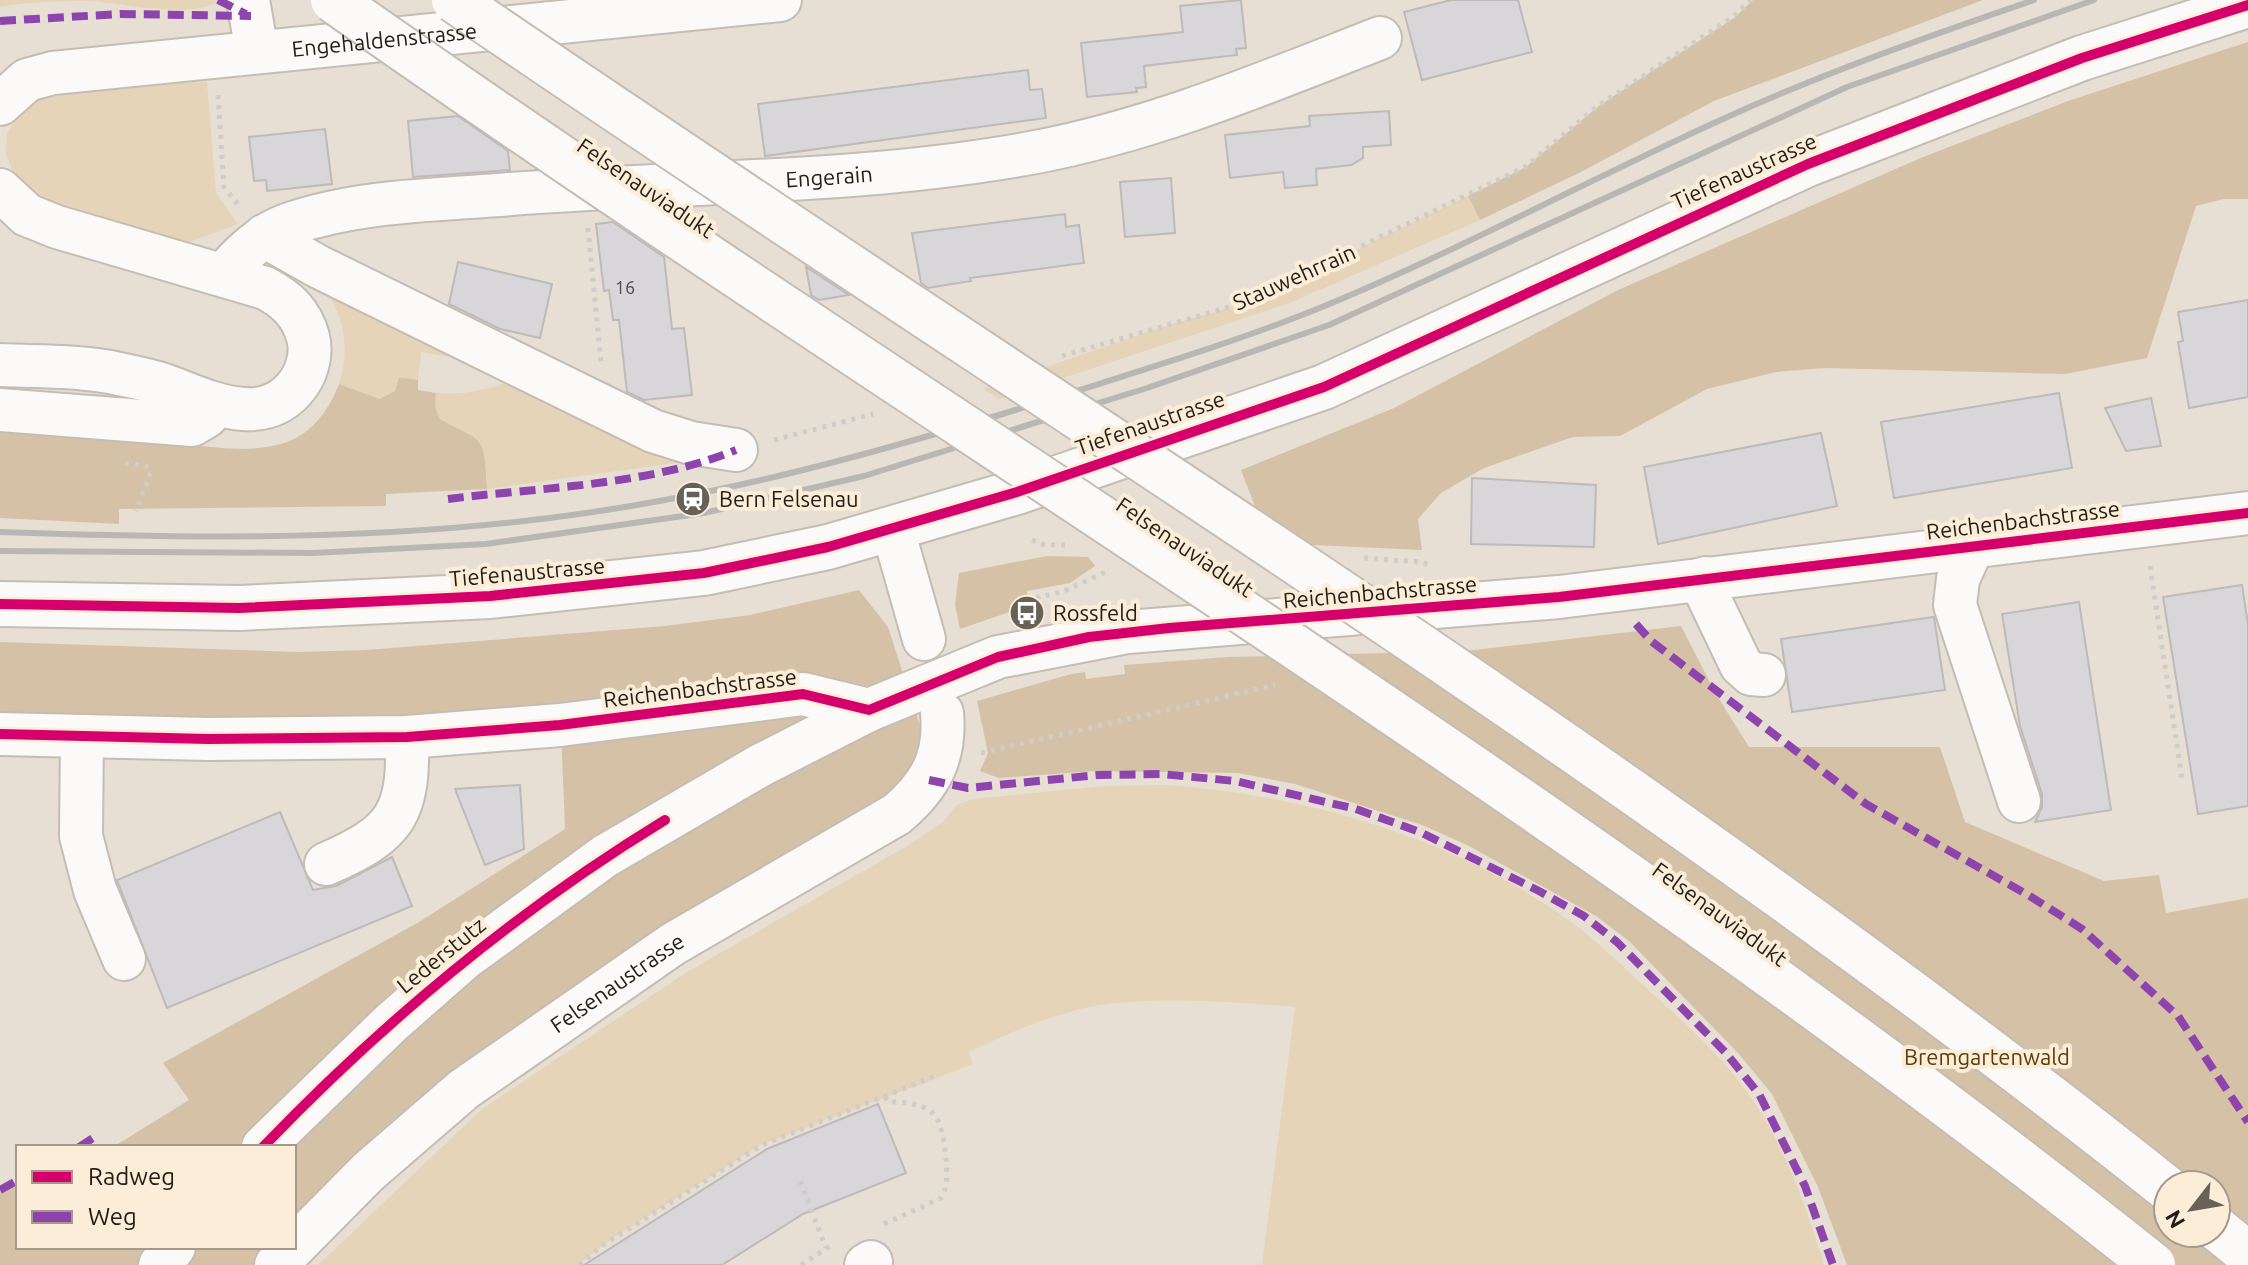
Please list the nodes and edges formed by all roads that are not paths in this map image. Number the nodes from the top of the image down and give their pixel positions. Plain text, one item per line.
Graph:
1 (248, 0) edge
2 (333, 0) edge
3 (454, 0) edge
4 (780, 0) edge
5 (2248, 5) edge
6 (1380, 38) dead end
7 (257, 52) junction
8 (0, 104) edge
9 (0, 190) edge
10 (255, 225) junction
11 (224, 274) junction
12 (0, 365) edge
13 (213, 404) junction
14 (0, 410) edge
15 (736, 450) road end
16 (2248, 513) edge
17 (893, 530) junction
18 (1973, 546) junction
19 (1705, 578) junction
20 (0, 604) edge
21 (924, 639) dead end
22 (1764, 675) dead end
23 (869, 710) junction
24 (942, 713) dead end
25 (0, 734) edge
26 (82, 736) junction
27 (407, 737) junction
28 (2019, 801) dead end
29 (326, 864) dead end
30 (124, 959) dead end
31 (265, 1145) edge
32 (2152, 1177) edge
33 (2232, 1241) edge
34 (296, 1245) edge
35 (172, 1249) edge
36 (292, 1249) edge
37 (2248, 1254) edge
38 (160, 1265) edge
39 (276, 1265) edge
40 (2153, 1265) edge

1 - 7 street
2 - 40 main road, Felsenauviadukt, bridge
3 - 32 main road, bridge
4 - 7 street, Engehaldenstrasse
5 - 17 main road, Tiefenaustrasse
6 - 10 street, Engerain
7 - 8 street, Engehaldenstrasse
9 - 11 street
10 - 11 street, Engerain
10 - 15 street
11 - 13 street
12 - 13 street
13 - 14 street
16 - 18 street, Reichenbachstrasse
17 - 20 main road, Tiefenaustrasse
17 - 21 street
18 - 19 street, Reichenbachstrasse
18 - 28 street
19 - 22 street
19 - 23 street, Reichenbachstrasse
23 - 27 street, Reichenbachstrasse
23 - 31 street, Lederstutz
24 - 34 street, Felsenaustrasse
25 - 26 street, Reichenbachstrasse
26 - 27 street, Reichenbachstrasse
26 - 30 street
27 - 29 street
33 - 37 main road
35 - 38 street
36 - 39 street, Felsenaustrasse

